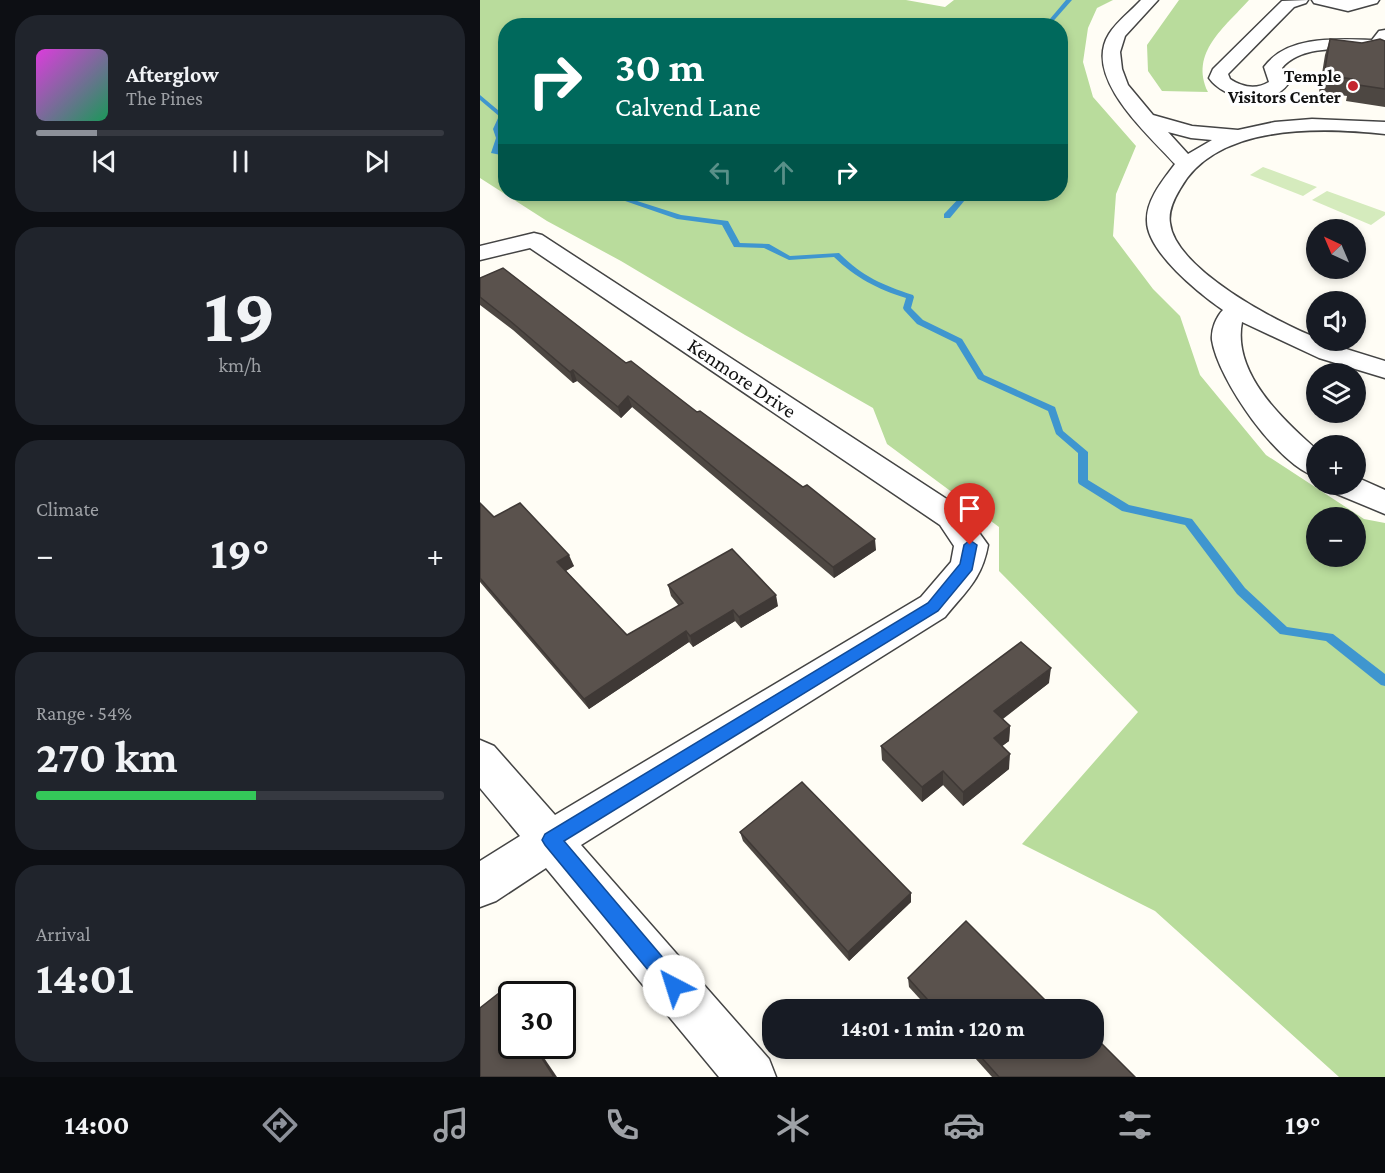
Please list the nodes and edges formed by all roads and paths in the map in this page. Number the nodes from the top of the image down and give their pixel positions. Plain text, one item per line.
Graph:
1 (1150, 0) edge
2 (1300, 0) edge
3 (1320, 0) edge
4 (1369, 5) edge
5 (1385, 35) edge
6 (1148, 120) junction
7 (1385, 128) edge
8 (1237, 136) junction
9 (1186, 164) junction
10 (480, 253) edge
11 (1239, 309) junction
12 (1385, 370) edge
13 (1306, 457) edge
14 (1366, 494) edge
15 (1385, 502) edge
16 (480, 758) edge
17 (551, 840) junction
18 (480, 886) edge
19 (750, 1077) edge

1 - 6 street
2 - 5 street
3 - 4 street
6 - 8 street
6 - 9 street
7 - 8 street
8 - 9 street
9 - 11 street
10 - 17 street, Kenmore Drive
11 - 12 street
11 - 13 street
14 - 15 street
16 - 17 street
17 - 18 street
17 - 19 street

